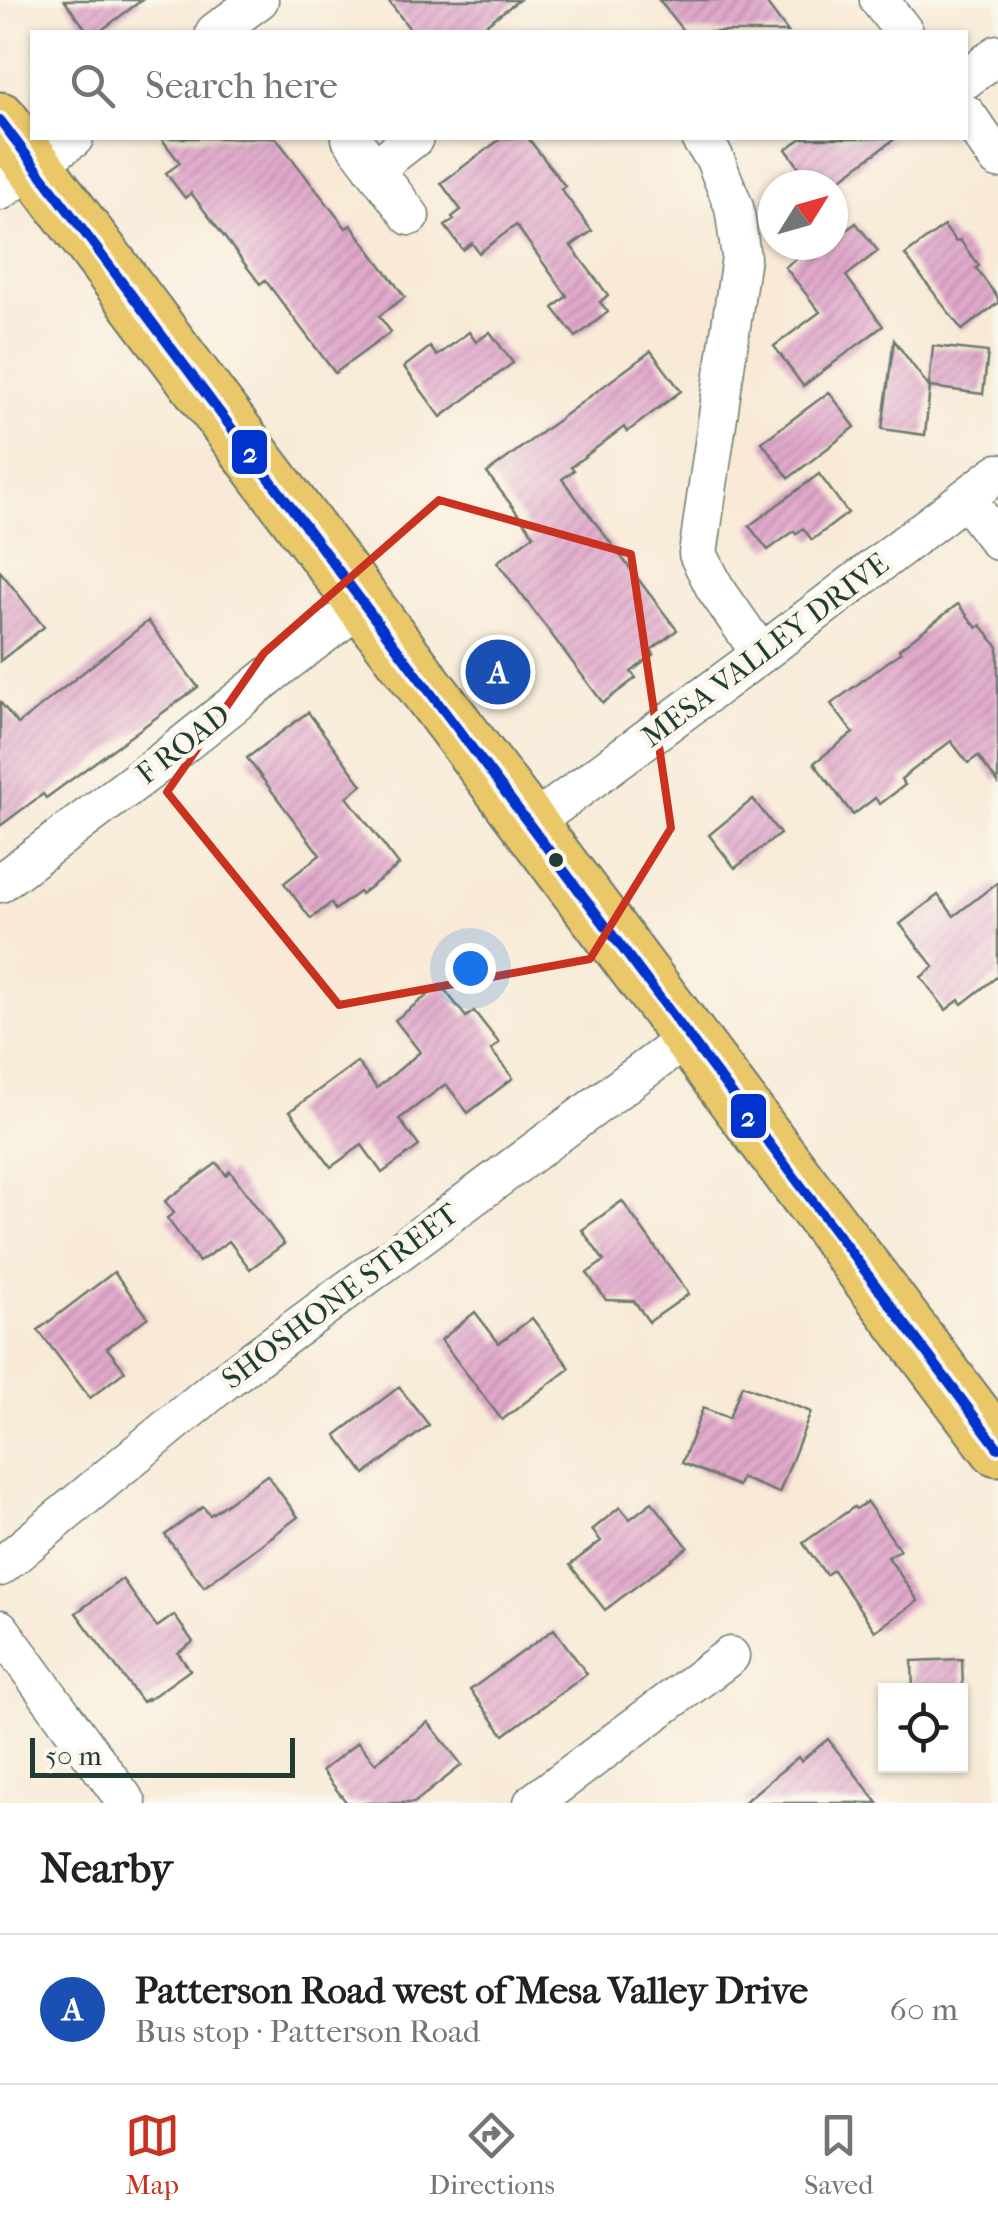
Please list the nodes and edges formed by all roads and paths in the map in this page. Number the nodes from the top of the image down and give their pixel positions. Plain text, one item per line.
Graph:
1 (878, 0) edge
2 (260, 13) edge
3 (220, 30) edge
4 (902, 30) edge
5 (998, 54) edge
6 (968, 76) edge
7 (968, 117) edge
8 (0, 120) edge
9 (352, 140) edge
10 (411, 140) edge
11 (701, 140) edge
12 (998, 159) edge
13 (36, 165) edge
14 (374, 169) junction
15 (410, 216) dead end
16 (998, 473) edge
17 (966, 499) junction
18 (998, 541) edge
19 (365, 603) junction
20 (761, 654) junction
21 (530, 824) junction
22 (0, 883) edge
23 (690, 1036) junction
24 (998, 1448) edge
25 (0, 1567) edge
26 (0, 1629) edge
27 (730, 1656) dead end
28 (126, 1803) edge
29 (534, 1803) edge

1 - 4 street
2 - 3 street
5 - 6 street
7 - 12 street
8 - 13 main road
9 - 14 street
10 - 14 street
11 - 20 street
13 - 19 main road
14 - 15 street
16 - 17 street, MESA VALLEY DRIVE
17 - 18 street
17 - 20 street, MESA VALLEY DRIVE
19 - 21 main road
19 - 22 street, F ROAD
20 - 21 street, MESA VALLEY DRIVE
21 - 23 main road
23 - 24 main road
23 - 25 street, SHOSHONE STREET
26 - 28 street
27 - 29 street

